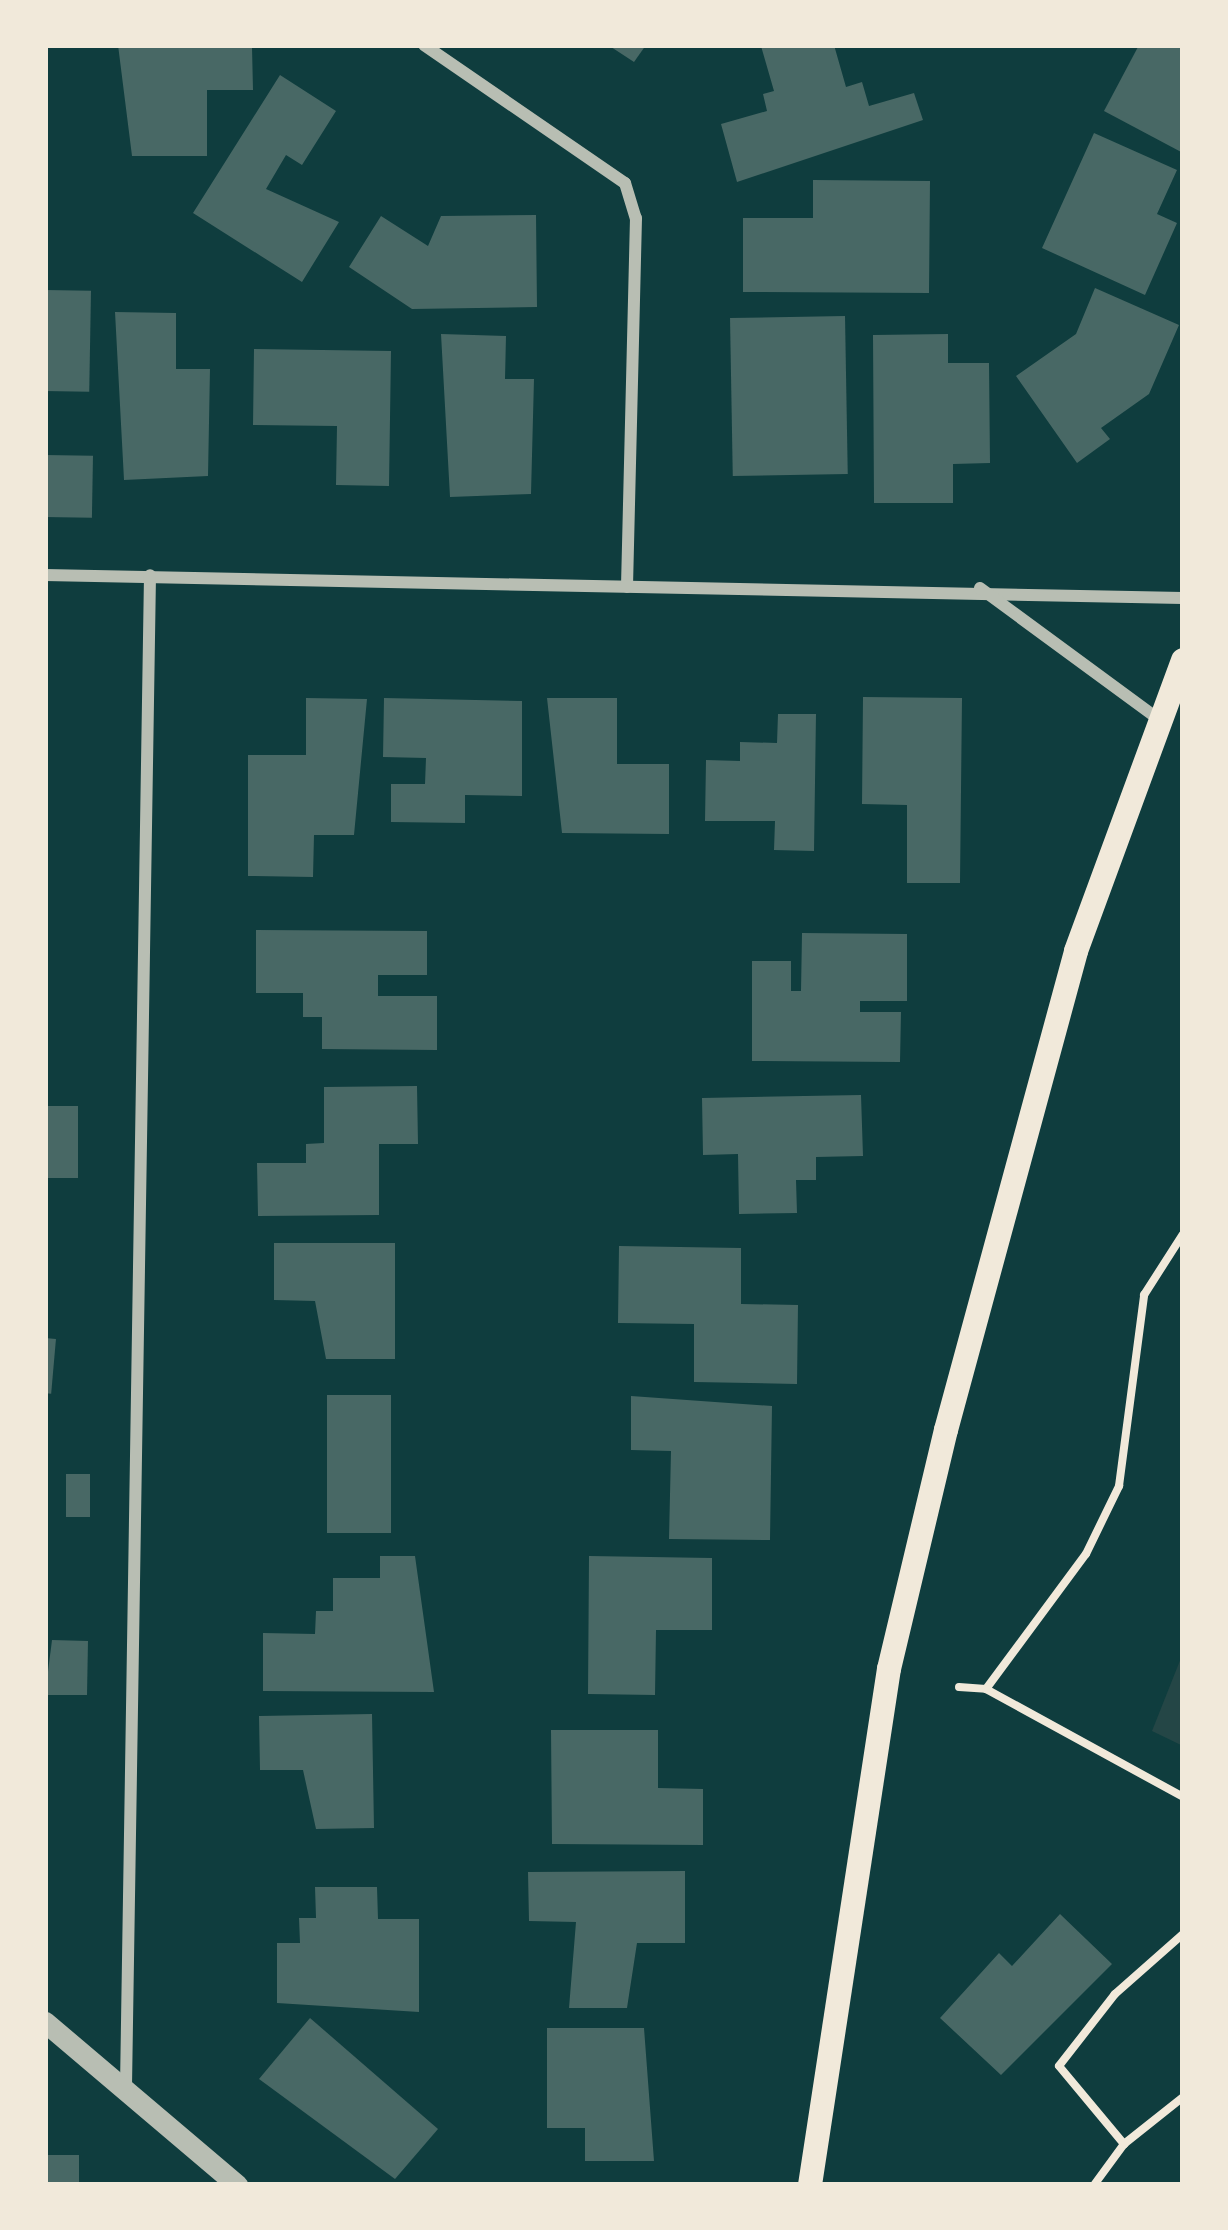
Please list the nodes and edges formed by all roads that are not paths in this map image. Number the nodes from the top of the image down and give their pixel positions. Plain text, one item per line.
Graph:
1 (424, 45) edge
2 (45, 575) edge
3 (150, 575) junction
4 (627, 587) junction
5 (979, 587) junction
6 (1183, 598) edge
7 (1183, 660) edge
8 (1157, 718) junction
9 (45, 2022) edge
10 (126, 2086) junction
11 (237, 2185) edge
12 (810, 2185) edge

1 - 4 street
2 - 3 street
3 - 4 street
3 - 10 street
4 - 5 street
5 - 6 street
5 - 8 street
7 - 8 main road
8 - 12 main road
9 - 10 street
10 - 11 street

